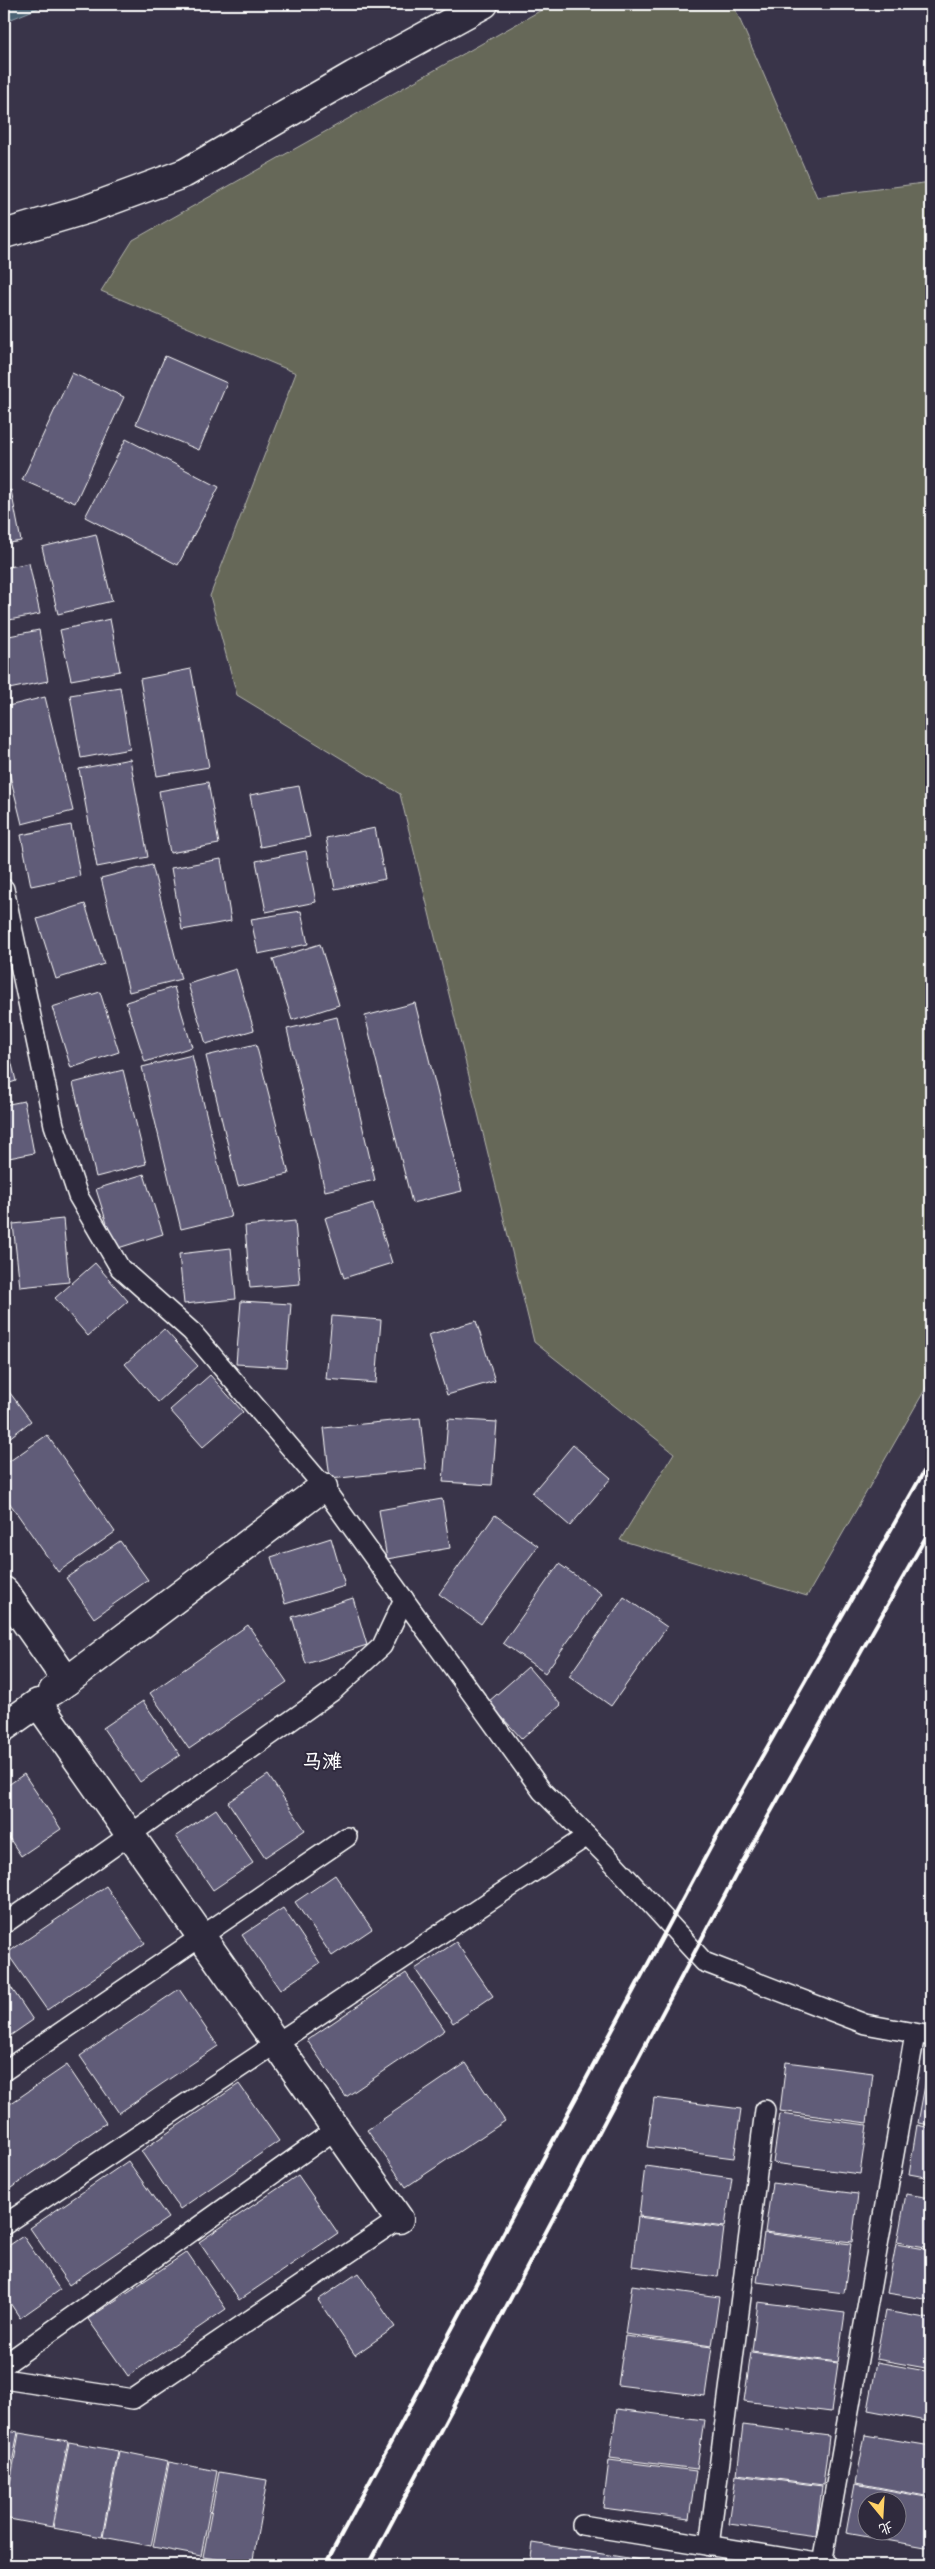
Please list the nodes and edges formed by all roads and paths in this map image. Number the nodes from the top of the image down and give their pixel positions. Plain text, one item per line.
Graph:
1 (484, 4) edge
2 (4, 234) edge
3 (4, 889) edge
4 (323, 1487) junction
5 (4, 1591) edge
6 (404, 1599) junction
7 (67, 1681) junction
8 (38, 1702) junction
9 (4, 1727) edge
10 (130, 1835) junction
11 (347, 1836) dead end
12 (587, 1836) junction
13 (4, 1924) edge
14 (202, 1936) junction
15 (923, 2035) edge
16 (276, 2043) junction
17 (4, 2071) edge
18 (765, 2110) dead end
19 (336, 2129) junction
20 (399, 2219) joint
21 (4, 2225) edge
22 (4, 2364) edge
23 (4, 2378) edge
24 (582, 2525) dead end
25 (709, 2546) junction
26 (826, 2565) edge

1 - 2 street
3 - 4 lane
4 - 6 lane
4 - 7 street
5 - 7 street
6 - 10 lane
6 - 12 lane
7 - 8 street
8 - 9 street
8 - 10 street
10 - 13 lane
10 - 14 street
11 - 14 lane
12 - 15 lane
12 - 16 lane
14 - 16 street
14 - 17 lane
15 - 26 lane
16 - 19 street
16 - 21 lane
18 - 25 lane
19 - 20 street
19 - 22 lane
20 - 23 lane
24 - 25 lane
25 - 26 lane

